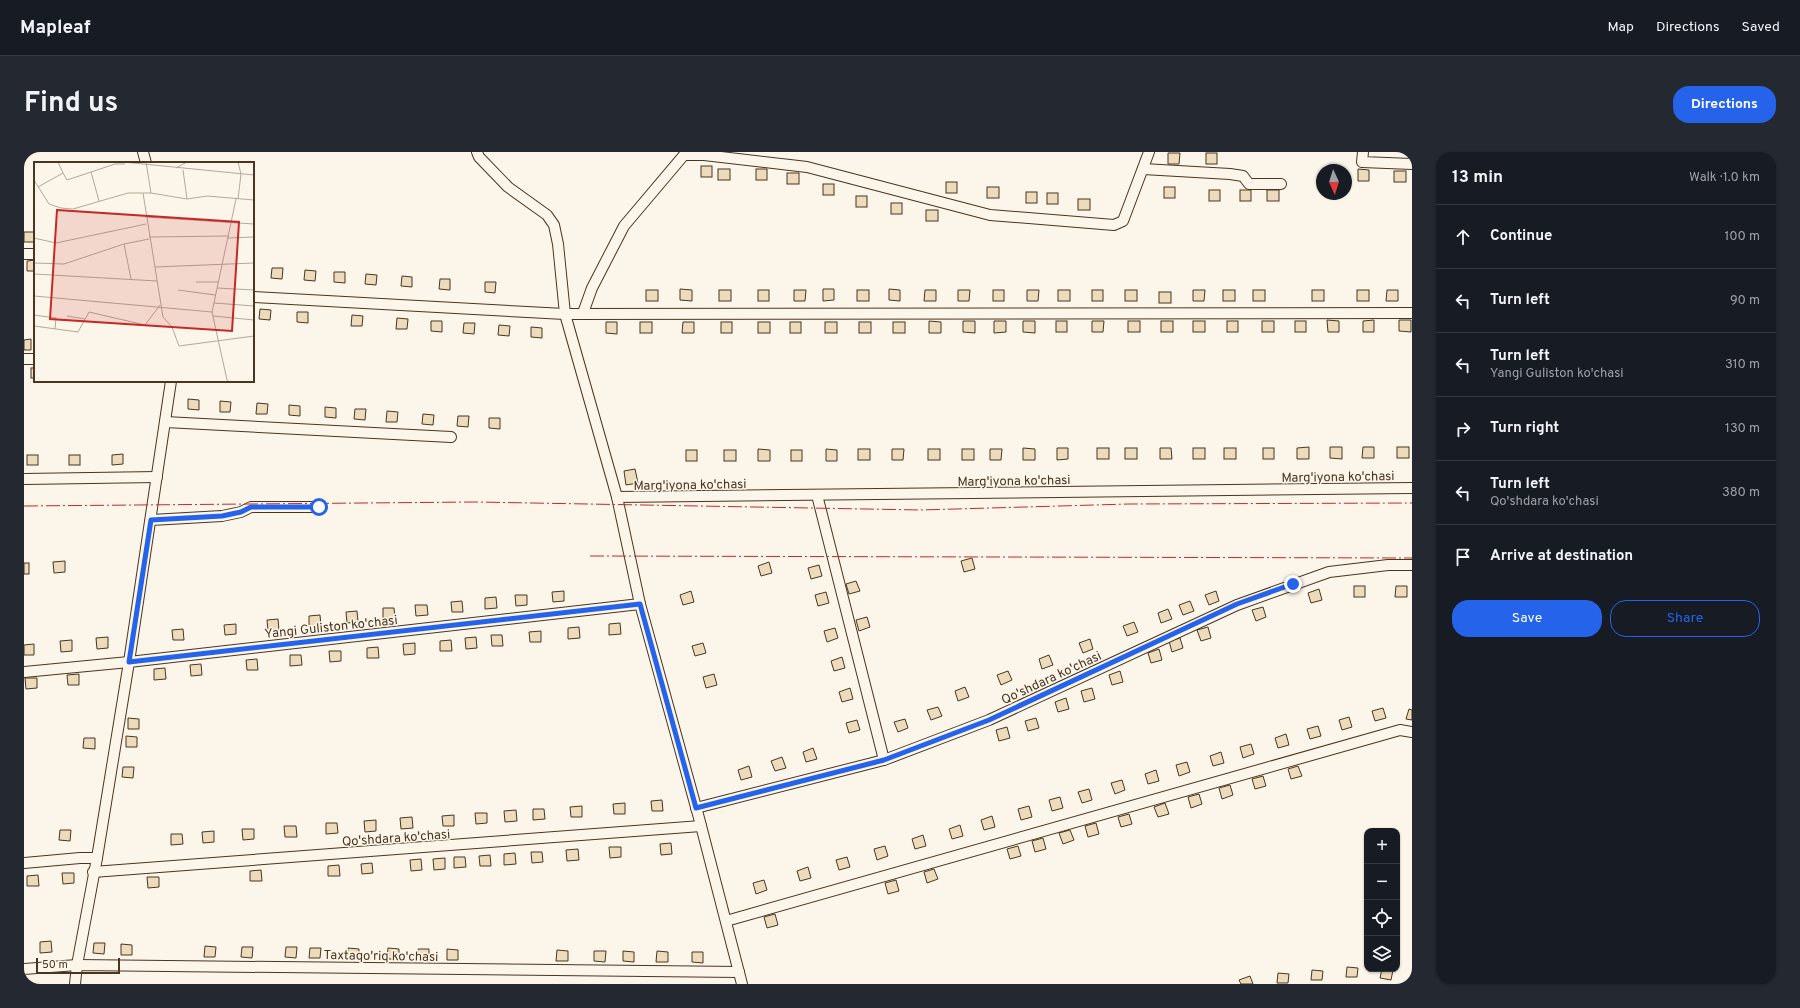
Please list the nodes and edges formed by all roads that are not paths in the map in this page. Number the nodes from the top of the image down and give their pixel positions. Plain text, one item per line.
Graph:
1 (143, 152) edge
2 (477, 152) edge
3 (1149, 152) edge
4 (1363, 152) edge
5 (146, 162) edge
6 (1412, 164) edge
7 (1143, 169) junction
8 (1281, 184) dead end
9 (254, 296) edge
10 (583, 313) junction
11 (1412, 313) edge
12 (565, 314) junction
13 (171, 382) edge
14 (165, 422) junction
15 (451, 437) dead end
16 (157, 477) junction
17 (24, 479) edge
18 (1412, 488) edge
19 (817, 495) junction
20 (617, 497) junction
21 (319, 507) dead end
22 (151, 520) junction
23 (1412, 565) edge
24 (640, 604) junction
25 (129, 662) junction
26 (24, 672) edge
27 (1412, 732) edge
28 (884, 760) junction
29 (696, 808) junction
30 (701, 826) junction
31 (97, 858) junction
32 (24, 863) edge
33 (93, 872) junction
34 (726, 921) junction
35 (77, 965) junction
36 (24, 969) edge
37 (739, 972) junction
38 (75, 984) edge
39 (742, 984) edge

1 - 5 street
2 - 12 street
3 - 7 street
4 - 6 street
7 - 8 street
7 - 10 street
9 - 12 street
10 - 11 street
10 - 12 street
12 - 20 street
13 - 14 street
14 - 15 street
14 - 16 street
16 - 17 street
16 - 22 street
18 - 19 street, Marg'iyona ko'chasi
19 - 20 street, Marg'iyona ko'chasi
19 - 28 street
20 - 24 street
21 - 22 street
22 - 25 street
23 - 28 street, Qo'shdara ko'chasi
24 - 25 street, Yangi Guliston ko'chasi
24 - 29 street
25 - 26 street, Yangi Guliston ko'chasi
25 - 31 street
27 - 34 street
28 - 29 street, Qo'shdara ko'chasi
29 - 30 street
30 - 33 street, Qo'shdara ko'chasi
30 - 34 street
31 - 32 street
31 - 33 street
33 - 35 street
34 - 37 street
35 - 36 street, Taxtaqo'riq ko'chasi
35 - 37 street, Taxtaqo'riq ko'chasi
35 - 38 street
37 - 39 street

